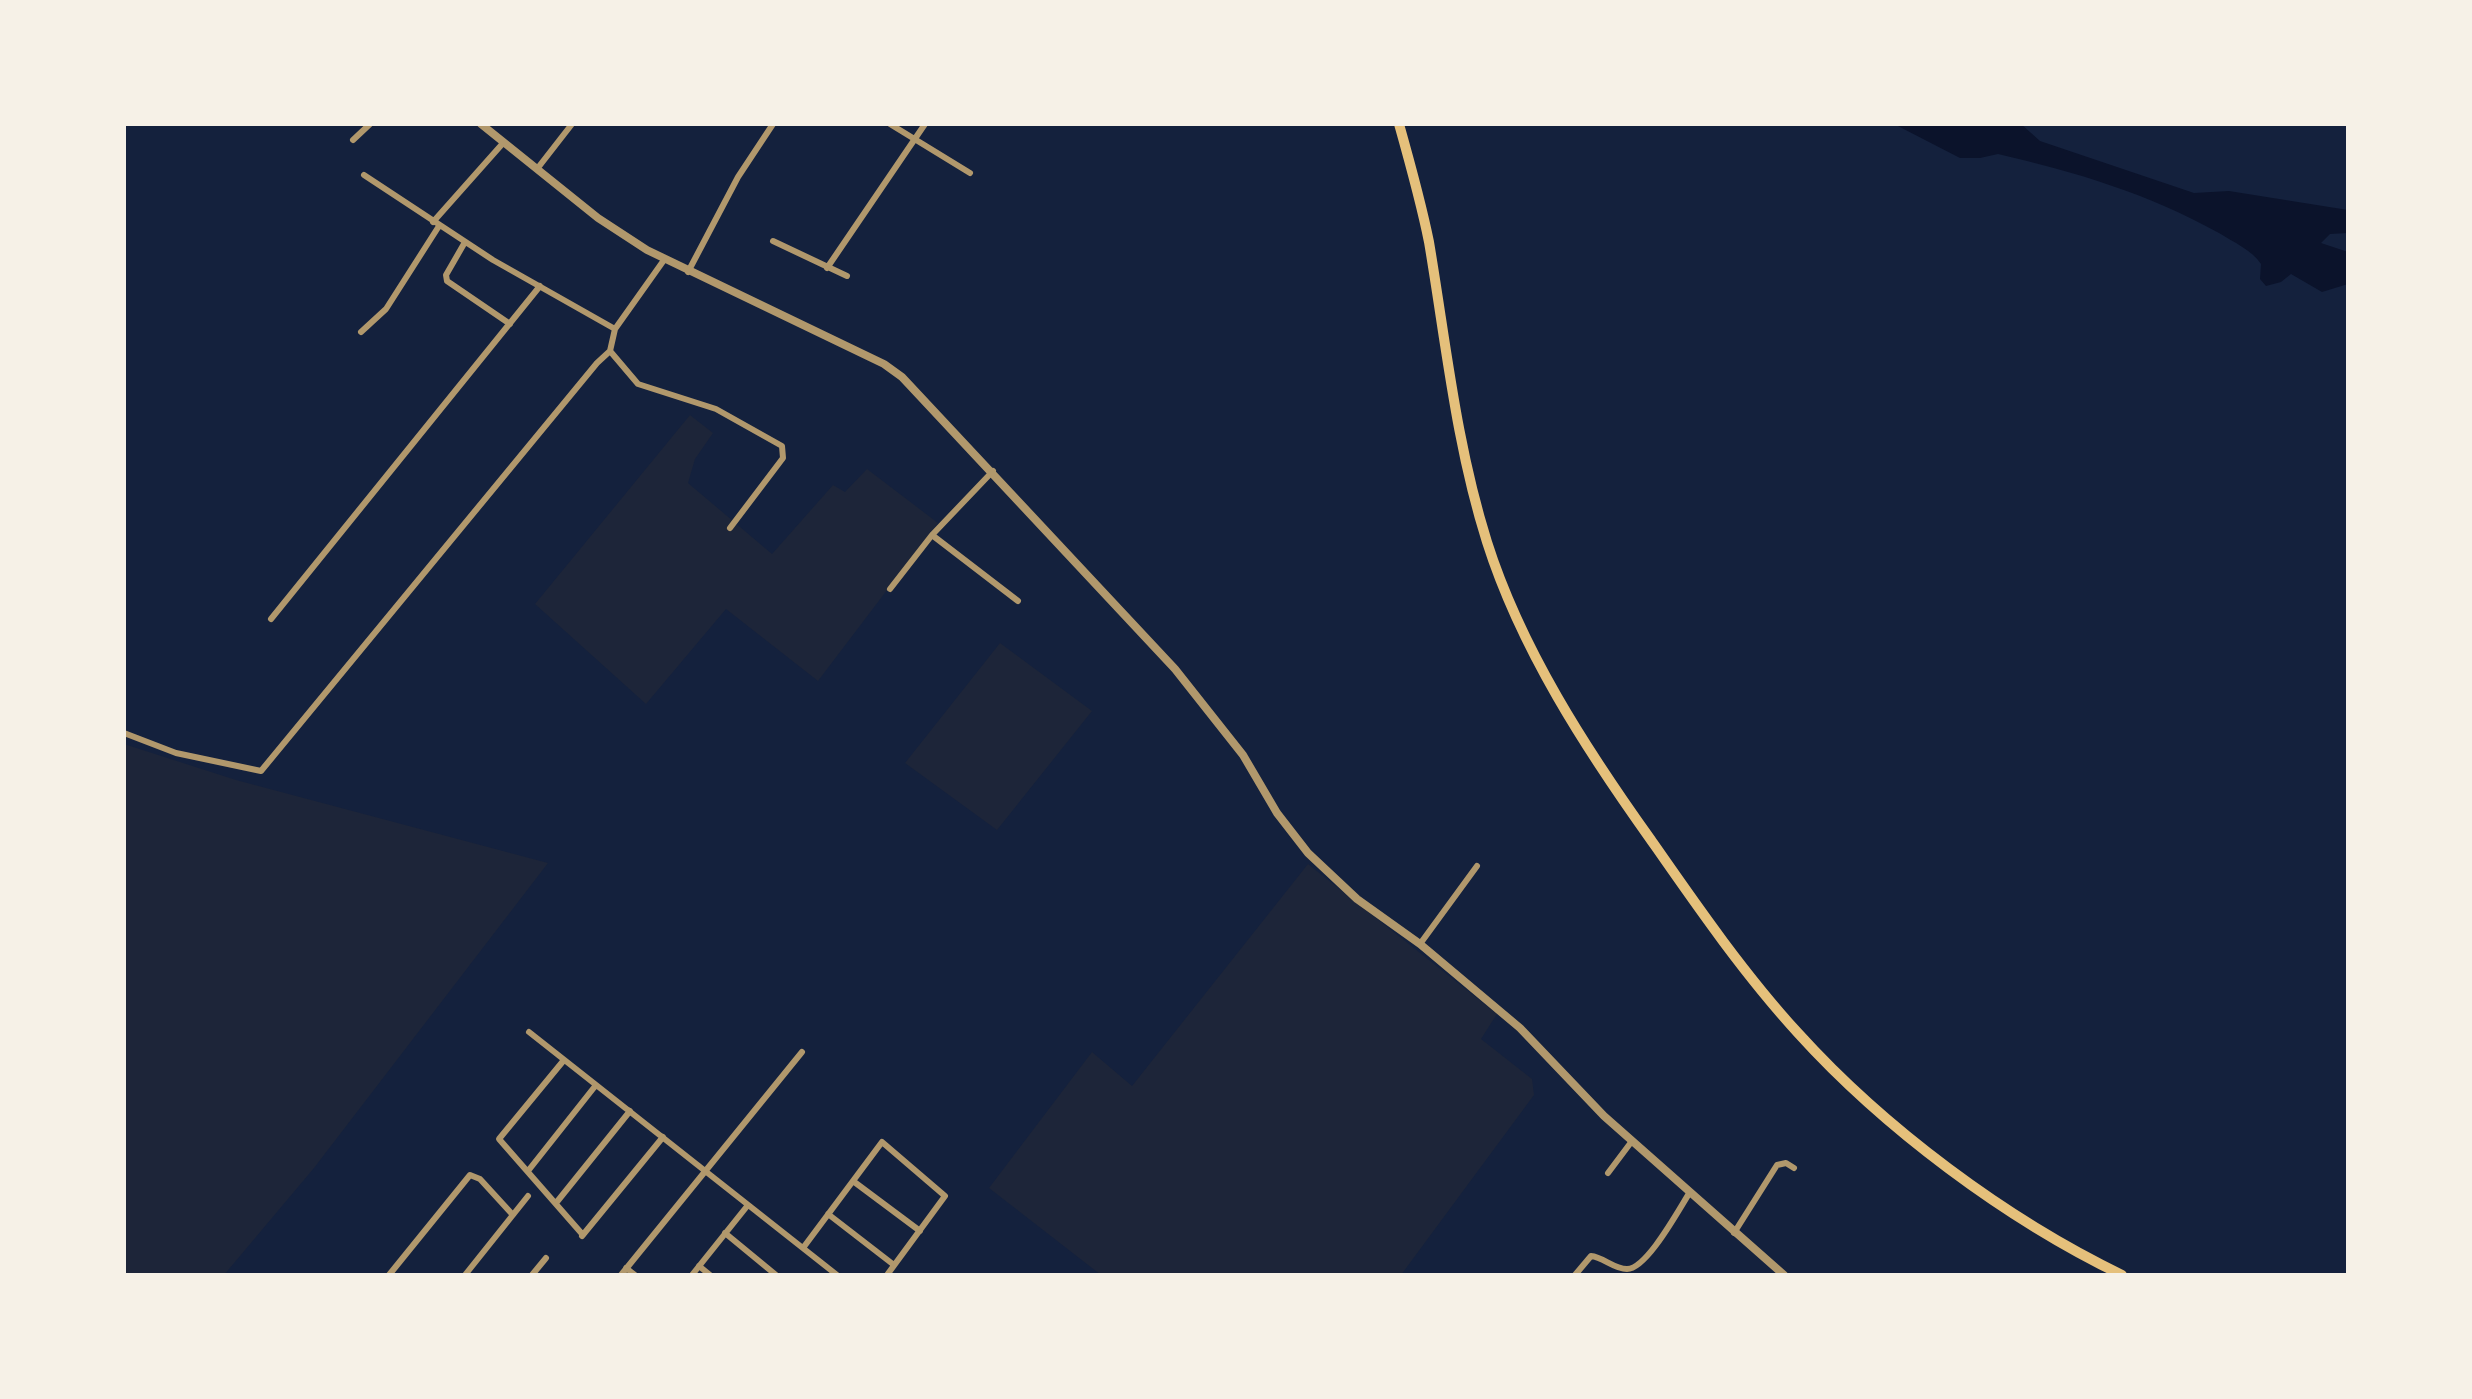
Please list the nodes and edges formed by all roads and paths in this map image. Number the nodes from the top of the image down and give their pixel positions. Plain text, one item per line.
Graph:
1 (370, 124) edge
2 (481, 124) edge
3 (572, 124) edge
4 (773, 124) edge
5 (890, 124) edge
6 (925, 124) edge
7 (1399, 124) edge
8 (915, 139) junction
9 (353, 140) dead end
10 (504, 142) junction
11 (537, 169) junction
12 (970, 173) dead end
13 (363, 175) dead end
14 (436, 224) junction
15 (774, 241) dead end
16 (465, 242) junction
17 (664, 260) junction
18 (827, 268) junction
19 (688, 272) junction
20 (847, 276) dead end
21 (540, 286) junction
22 (510, 324) junction
23 (615, 329) junction
24 (361, 332) dead end
25 (610, 351) junction
26 (993, 471) junction
27 (730, 528) dead end
28 (932, 535) junction
29 (890, 589) dead end
30 (1018, 601) dead end
31 (271, 620) dead end
32 (124, 733) edge
33 (1477, 866) dead end
34 (1420, 944) junction
35 (529, 1032) dead end
36 (802, 1052) dead end
37 (564, 1060) junction
38 (596, 1085) junction
39 (630, 1111) junction
40 (663, 1138) junction
41 (1632, 1141) junction
42 (1794, 1168) dead end
43 (706, 1170) junction
44 (528, 1171) junction
45 (1608, 1173) dead end
46 (853, 1181) junction
47 (1690, 1192) junction
48 (527, 1196) dead end
49 (556, 1203) junction
50 (748, 1205) junction
51 (512, 1214) junction
52 (828, 1214) junction
53 (920, 1231) junction
54 (725, 1233) junction
55 (1734, 1233) junction
56 (803, 1248) junction
57 (546, 1258) dead end
58 (894, 1265) junction
59 (699, 1266) junction
60 (626, 1268) junction
61 (389, 1275) edge
62 (465, 1275) edge
63 (531, 1275) edge
64 (621, 1275) edge
65 (635, 1275) edge
66 (692, 1275) edge
67 (709, 1275) edge
68 (776, 1275) edge
69 (838, 1275) edge
70 (887, 1275) edge
71 (1575, 1275) edge
72 (1784, 1275) edge
73 (2122, 1275) edge

1 - 9 street
2 - 10 street
3 - 11 street
4 - 19 street
5 - 8 street
6 - 8 street
7 - 73 main road
8 - 12 street
8 - 18 street
10 - 11 street
10 - 14 street
11 - 17 street
13 - 14 street
14 - 16 street
14 - 24 street
15 - 18 street
16 - 21 street
16 - 22 street
17 - 19 street
17 - 23 street
18 - 20 street
19 - 26 street
21 - 22 street
21 - 23 street
22 - 31 street
23 - 25 street
25 - 27 street
25 - 32 street
26 - 28 street
26 - 34 street
28 - 29 street
28 - 30 street
33 - 34 street
34 - 41 street
35 - 37 street
36 - 43 street
37 - 38 street
37 - 44 street
38 - 39 street
38 - 44 street
39 - 40 street
39 - 49 street
40 - 43 street
40 - 49 street
41 - 45 street
41 - 47 street
42 - 55 street
43 - 50 street
43 - 60 street
44 - 49 street
46 - 52 street
46 - 53 street
46 - 53 street
47 - 55 street
47 - 71 street
48 - 51 street
50 - 54 street
50 - 56 street
51 - 61 street
51 - 62 street
52 - 56 street
52 - 58 street
53 - 58 street
54 - 59 street
54 - 68 street
55 - 72 street
56 - 69 street
57 - 63 street
58 - 70 street
59 - 66 street
59 - 67 street
60 - 64 street
60 - 65 street

